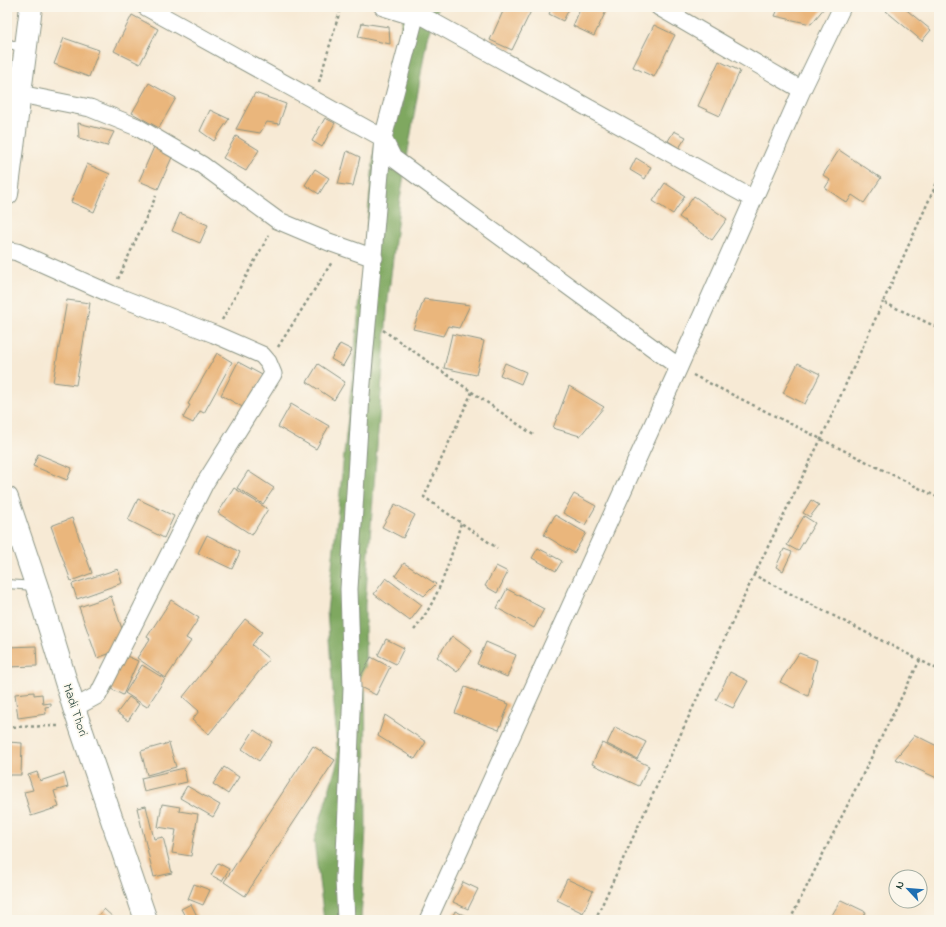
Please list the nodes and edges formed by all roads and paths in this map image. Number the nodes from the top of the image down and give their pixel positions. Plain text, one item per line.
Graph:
1 (31, 7) edge
2 (146, 7) edge
3 (341, 7) edge
4 (383, 7) edge
5 (659, 7) edge
6 (842, 7) edge
7 (417, 12) edge
8 (16, 46) edge
9 (802, 90) junction
10 (20, 94) junction
11 (313, 100) junction
12 (383, 138) junction
13 (939, 178) edge
14 (7, 194) edge
15 (156, 196) dead end
16 (753, 199) junction
17 (277, 220) junction
18 (342, 246) junction
19 (7, 250) edge
20 (374, 258) junction
21 (111, 294) junction
22 (884, 302) junction
23 (368, 319) junction
24 (939, 328) edge
25 (214, 334) junction
26 (268, 362) junction
27 (679, 367) junction
28 (472, 392) junction
29 (535, 436) dead end
30 (821, 439) junction
31 (7, 498) edge
32 (939, 498) edge
33 (461, 523) junction
34 (497, 548) dead end
35 (754, 575) junction
36 (7, 584) edge
37 (37, 587) junction
38 (414, 630) dead end
39 (920, 660) junction
40 (939, 670) edge
41 (77, 716) junction
42 (7, 728) edge
43 (146, 920) edge
44 (346, 920) edge
45 (428, 920) edge
46 (595, 920) edge
47 (790, 920) edge

1 - 8 main road
2 - 11 street
3 - 11 path
4 - 7 street
5 - 9 street
6 - 9 street
7 - 12 street
7 - 16 street
8 - 10 main road
9 - 16 street
10 - 14 main road
10 - 17 street
11 - 12 street
12 - 20 street
12 - 27 street
13 - 22 path
15 - 21 path
16 - 27 street
17 - 18 street
17 - 25 path
18 - 20 street
18 - 26 path
19 - 21 street
20 - 23 street
21 - 25 street
22 - 24 path
22 - 30 path
23 - 28 path
23 - 44 street
25 - 26 street
26 - 41 street
27 - 30 path
27 - 45 street
28 - 29 path
28 - 33 path
30 - 32 path
30 - 35 path
31 - 37 main road, Madi Thori
33 - 34 path
33 - 38 path
35 - 39 path
35 - 46 path
36 - 37 lane
37 - 41 main road, Madi Thori
39 - 40 path
39 - 47 path
41 - 42 path
41 - 43 main road, Madi Thori

